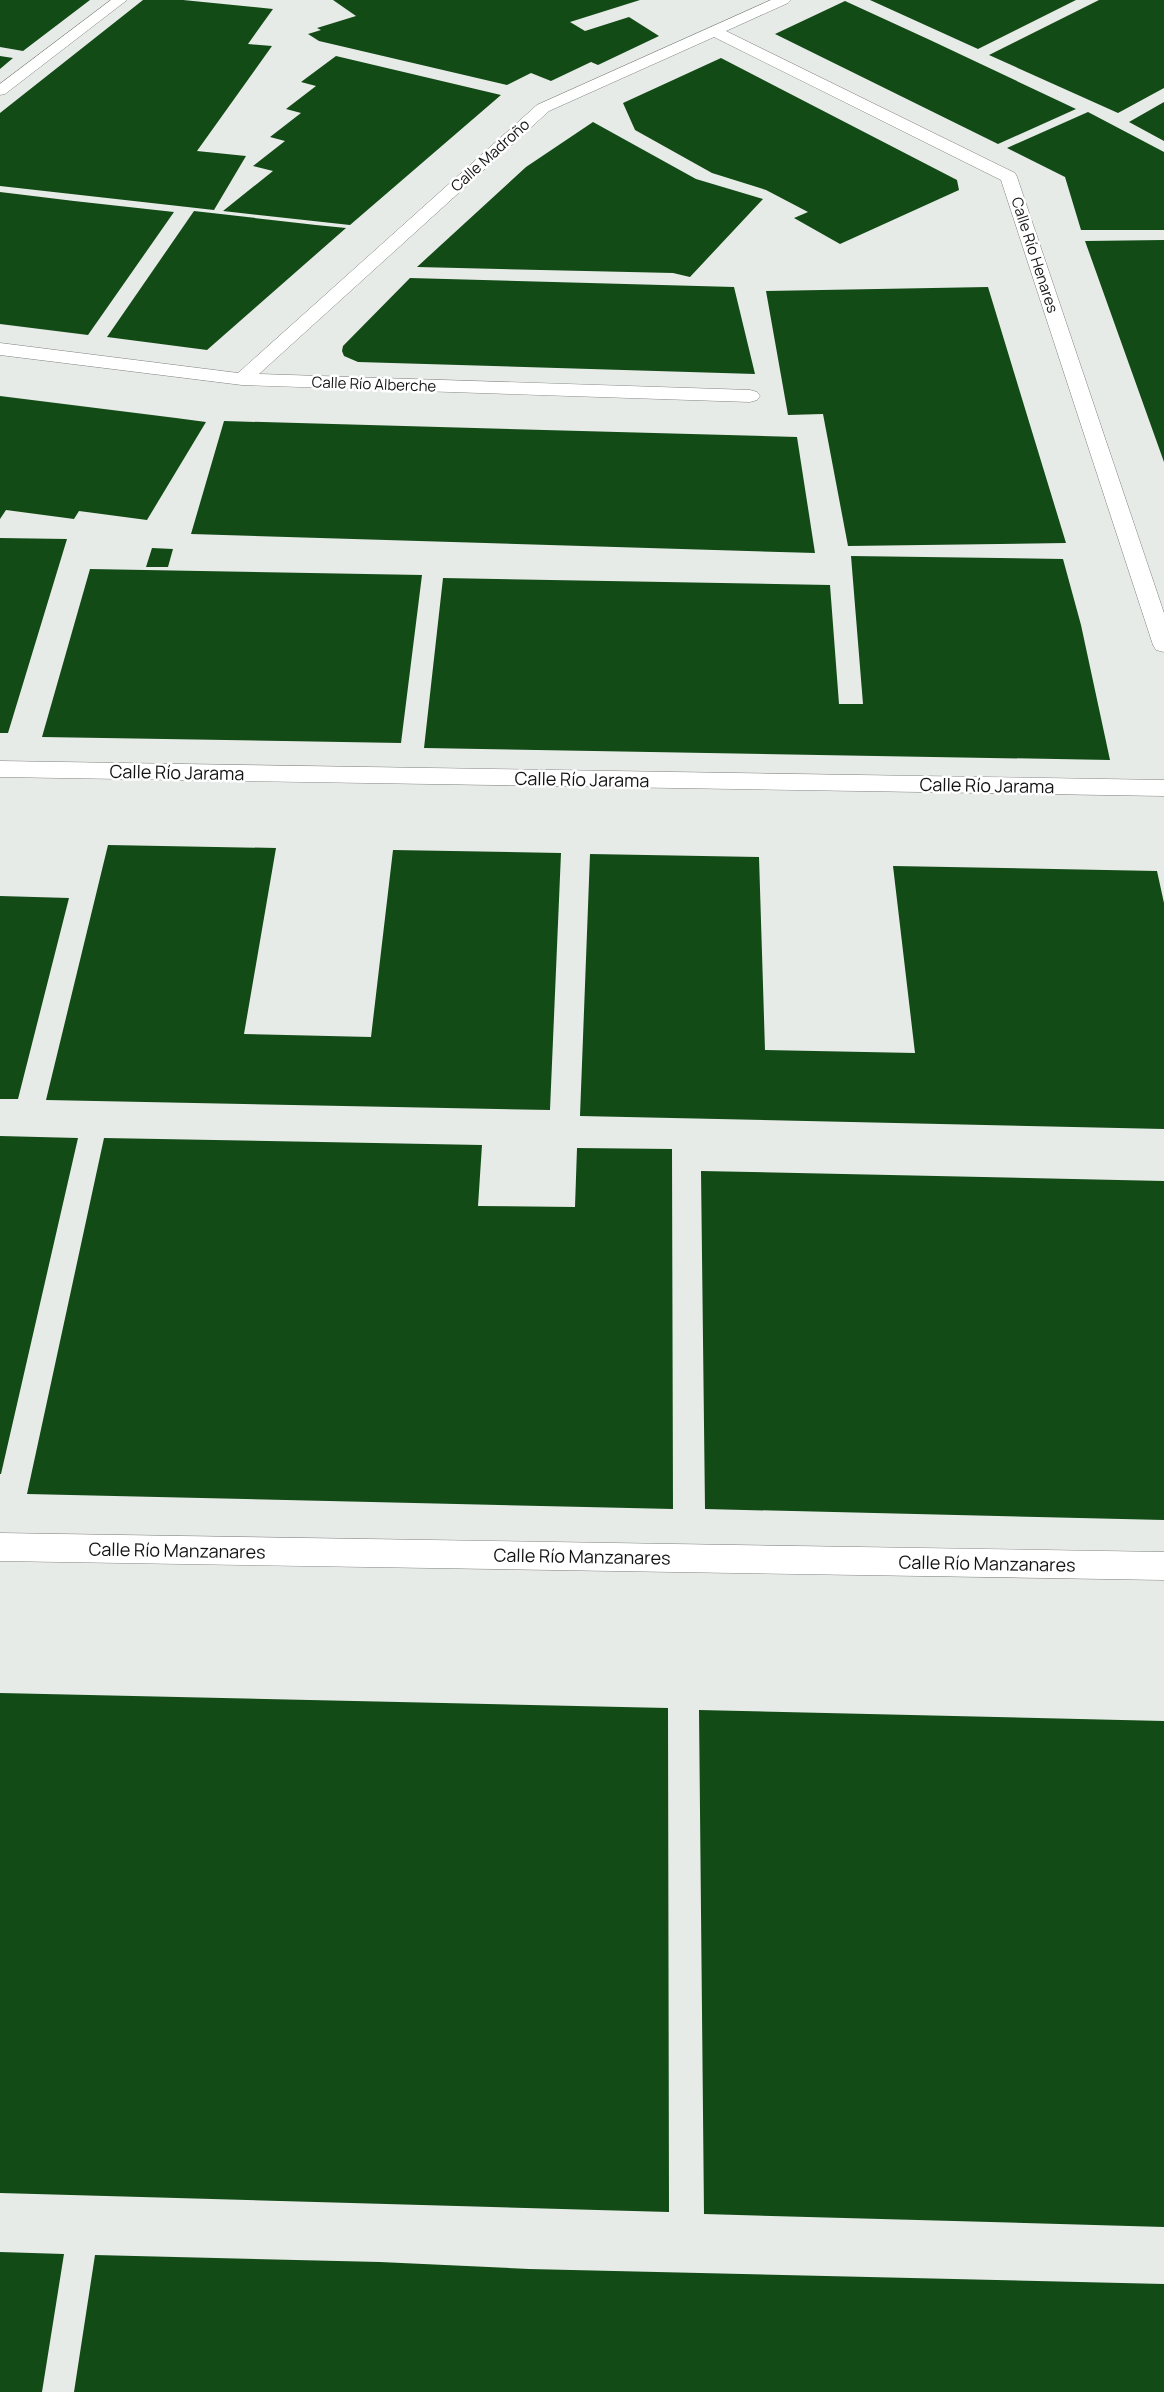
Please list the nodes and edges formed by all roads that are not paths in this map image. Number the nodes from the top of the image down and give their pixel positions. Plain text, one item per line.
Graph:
1 (120, 0) edge
2 (783, 0) edge
3 (714, 31) junction
4 (0, 90) edge
5 (0, 349) edge
6 (242, 379) junction
7 (750, 396) dead end
8 (1164, 645) edge
9 (0, 769) edge
10 (1164, 788) edge
11 (0, 1547) edge
12 (1164, 1566) edge

1 - 4 lane
2 - 3 street, Calle Madroño
3 - 6 street, Calle Madroño
3 - 8 street, Calle Río Henares
5 - 6 street, Calle Río Alberche
6 - 7 street, Calle Río Alberche
9 - 10 street, Calle Río Jarama
11 - 12 street, Calle Río Manzanares

